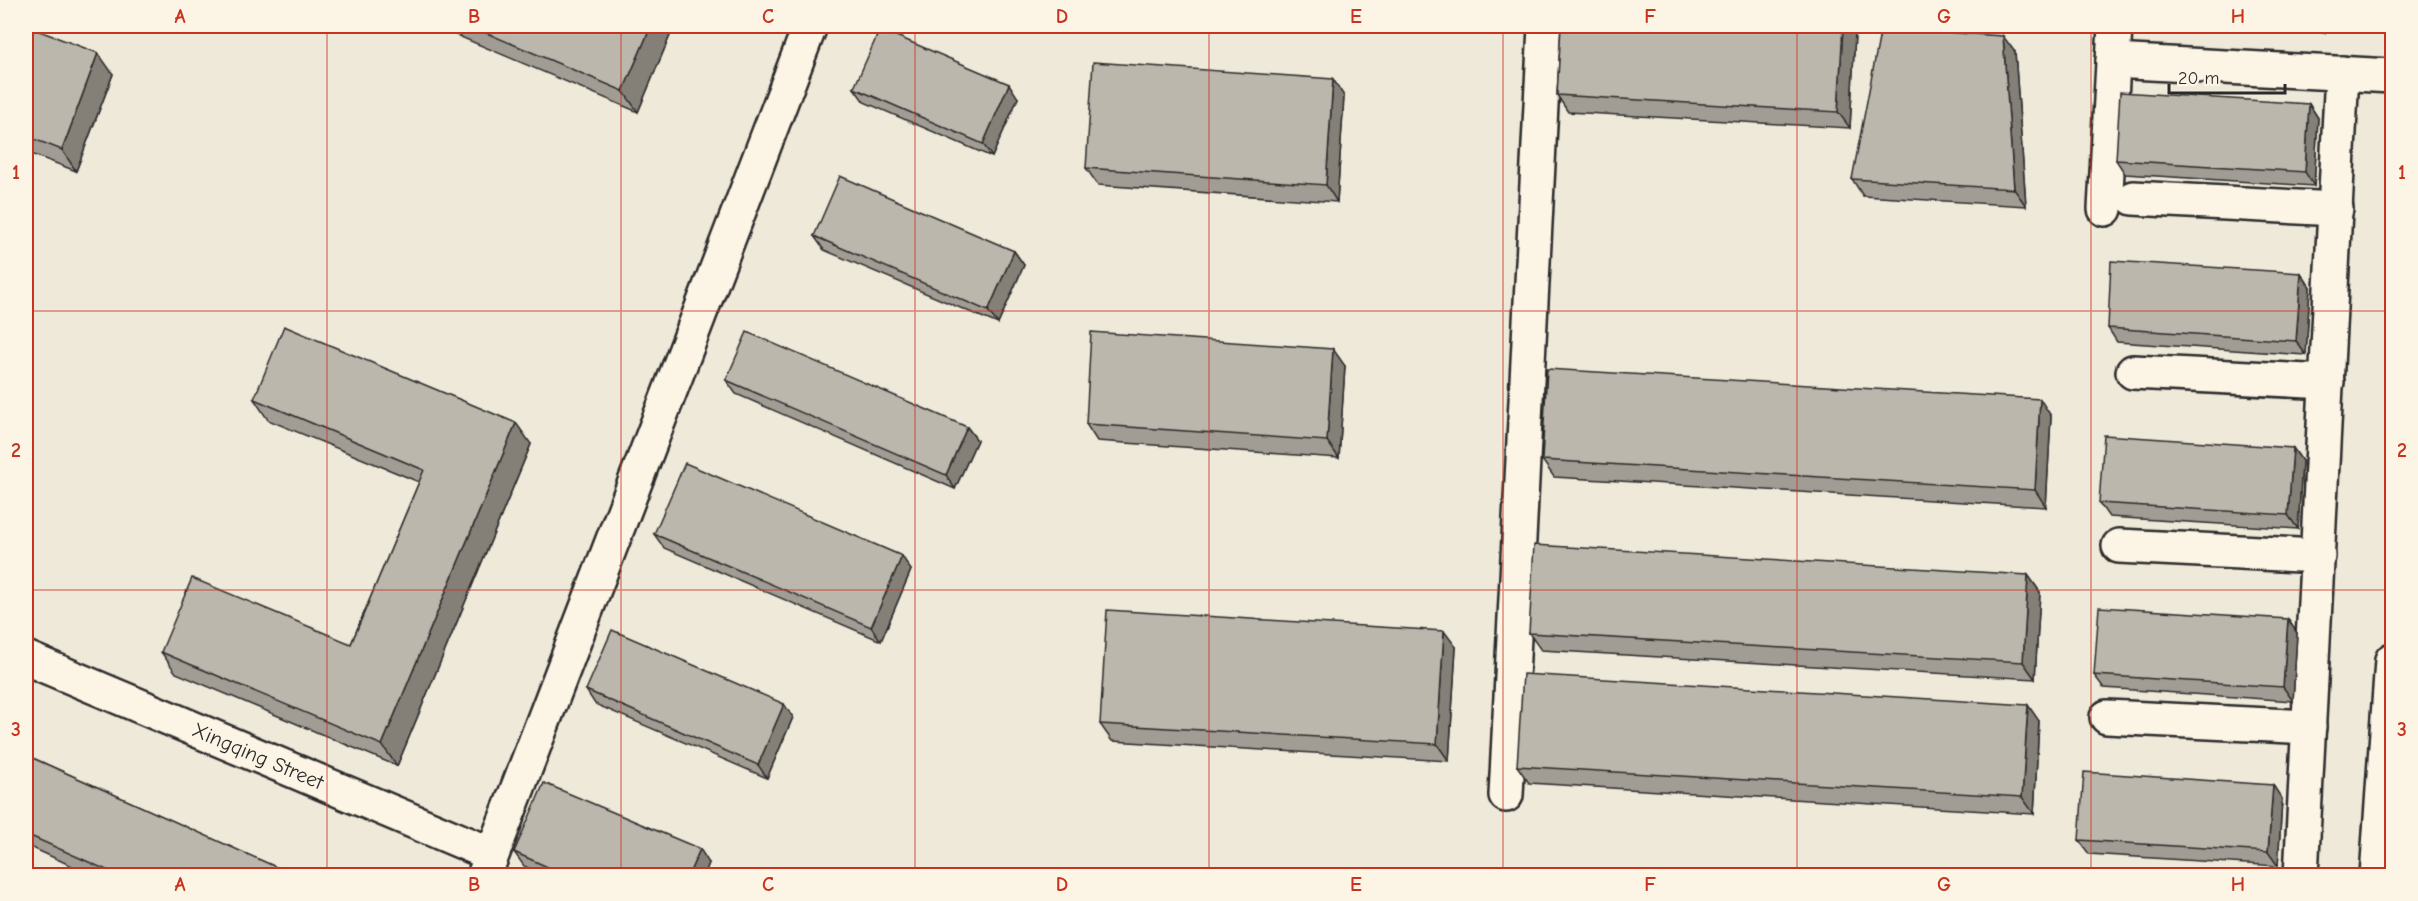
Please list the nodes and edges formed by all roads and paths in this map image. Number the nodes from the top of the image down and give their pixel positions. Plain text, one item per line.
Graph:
1 (810, 26) edge
2 (1545, 26) edge
3 (2115, 26) edge
4 (2113, 61) junction
5 (2343, 73) junction
6 (2392, 76) edge
7 (2336, 209) junction
8 (2133, 372) dead end
9 (2327, 382) junction
10 (2119, 546) dead end
11 (2318, 556) junction
12 (26, 658) edge
13 (2392, 660) edge
14 (2107, 717) dead end
15 (2309, 727) junction
16 (1506, 795) dead end
17 (488, 865) edge
18 (2301, 876) edge
19 (2378, 876) edge

1 - 17 street
2 - 16 street
3 - 4 street
4 - 5 street
4 - 7 street
5 - 6 street
5 - 7 street
7 - 9 street
8 - 9 street
9 - 11 street
10 - 11 street
11 - 15 street
12 - 17 street, Xingqing Street
13 - 19 street
14 - 15 street
15 - 18 street

